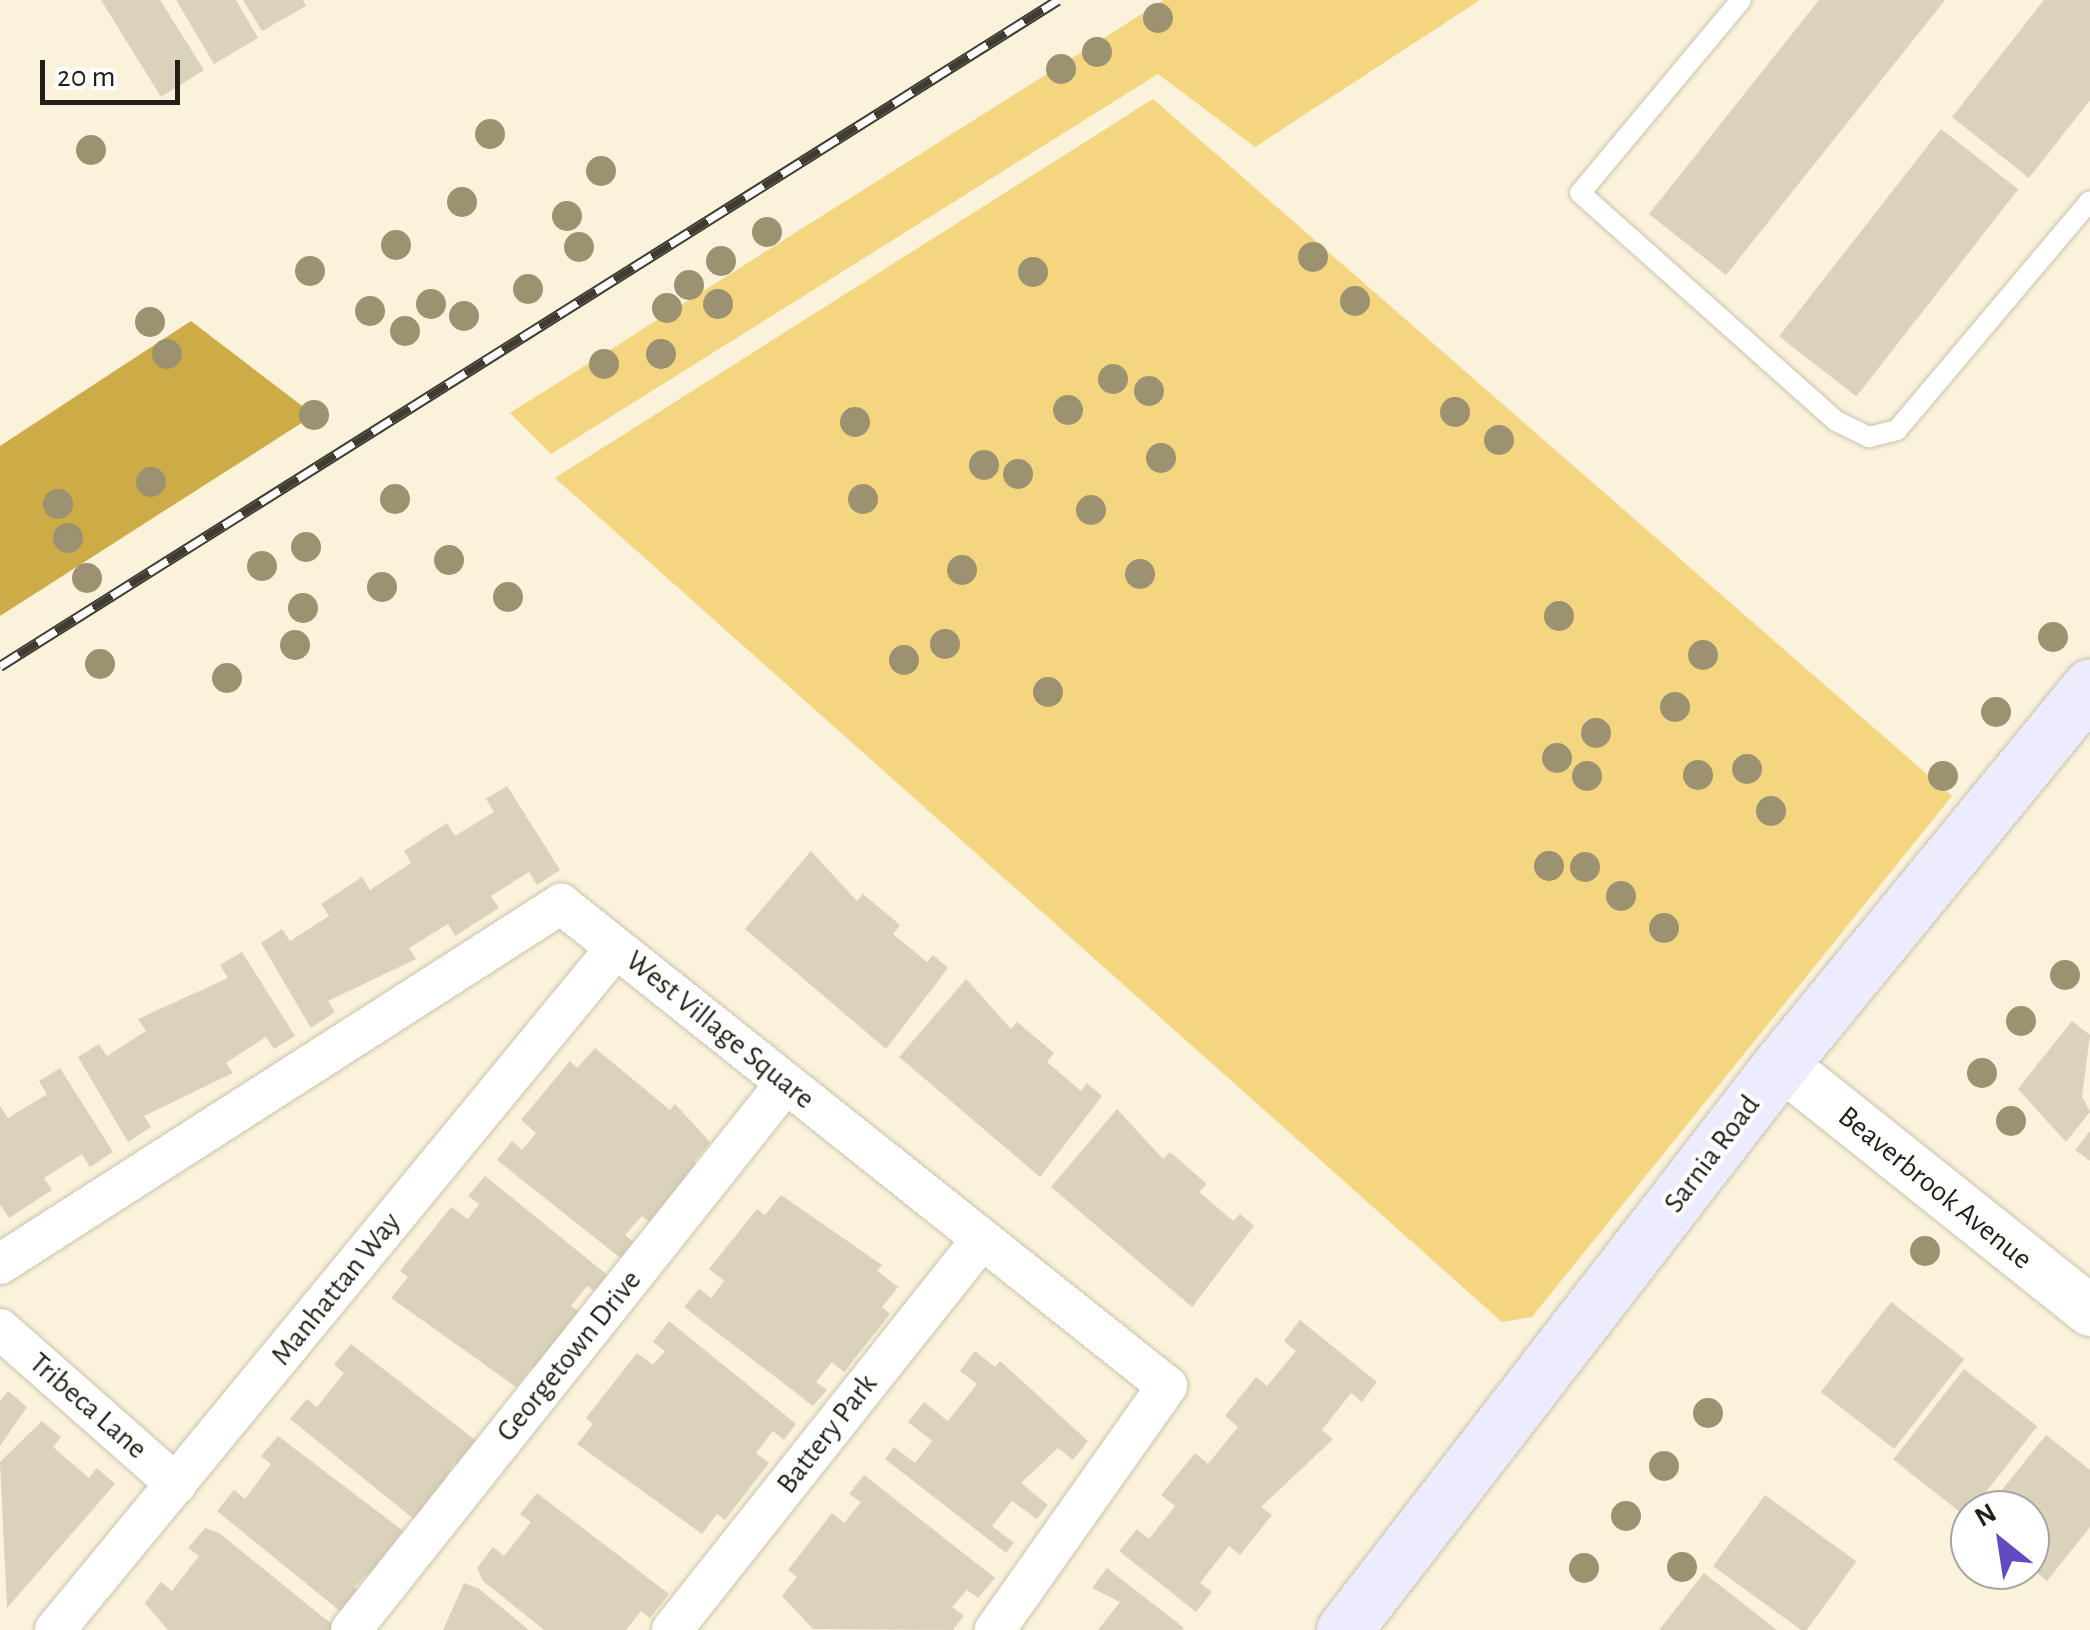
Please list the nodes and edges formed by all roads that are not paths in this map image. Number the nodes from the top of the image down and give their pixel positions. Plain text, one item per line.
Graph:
1 (1740, 0) edge
2 (2090, 201) edge
3 (2090, 686) edge
4 (616, 948) junction
5 (1781, 1064) junction
6 (786, 1083) junction
7 (982, 1239) junction
8 (0, 1264) edge
9 (2090, 1311) edge
10 (0, 1329) edge
11 (176, 1484) junction
12 (55, 1630) edge
13 (351, 1630) edge
14 (672, 1630) edge
15 (995, 1630) edge
16 (1344, 1630) edge

1 - 2 lane
3 - 5 main road, Sarnia Road
4 - 6 street, West Village Square
4 - 8 street, West Village Square
4 - 11 street, Manhattan Way
5 - 9 street, Beaverbrook Avenue
5 - 16 main road, Sarnia Road
6 - 7 street, West Village Square
6 - 13 street, Georgetown Drive
7 - 14 street, Battery Park
7 - 15 street, West Village Square
10 - 11 street, Tribeca Lane
11 - 12 street, Manhattan Way

